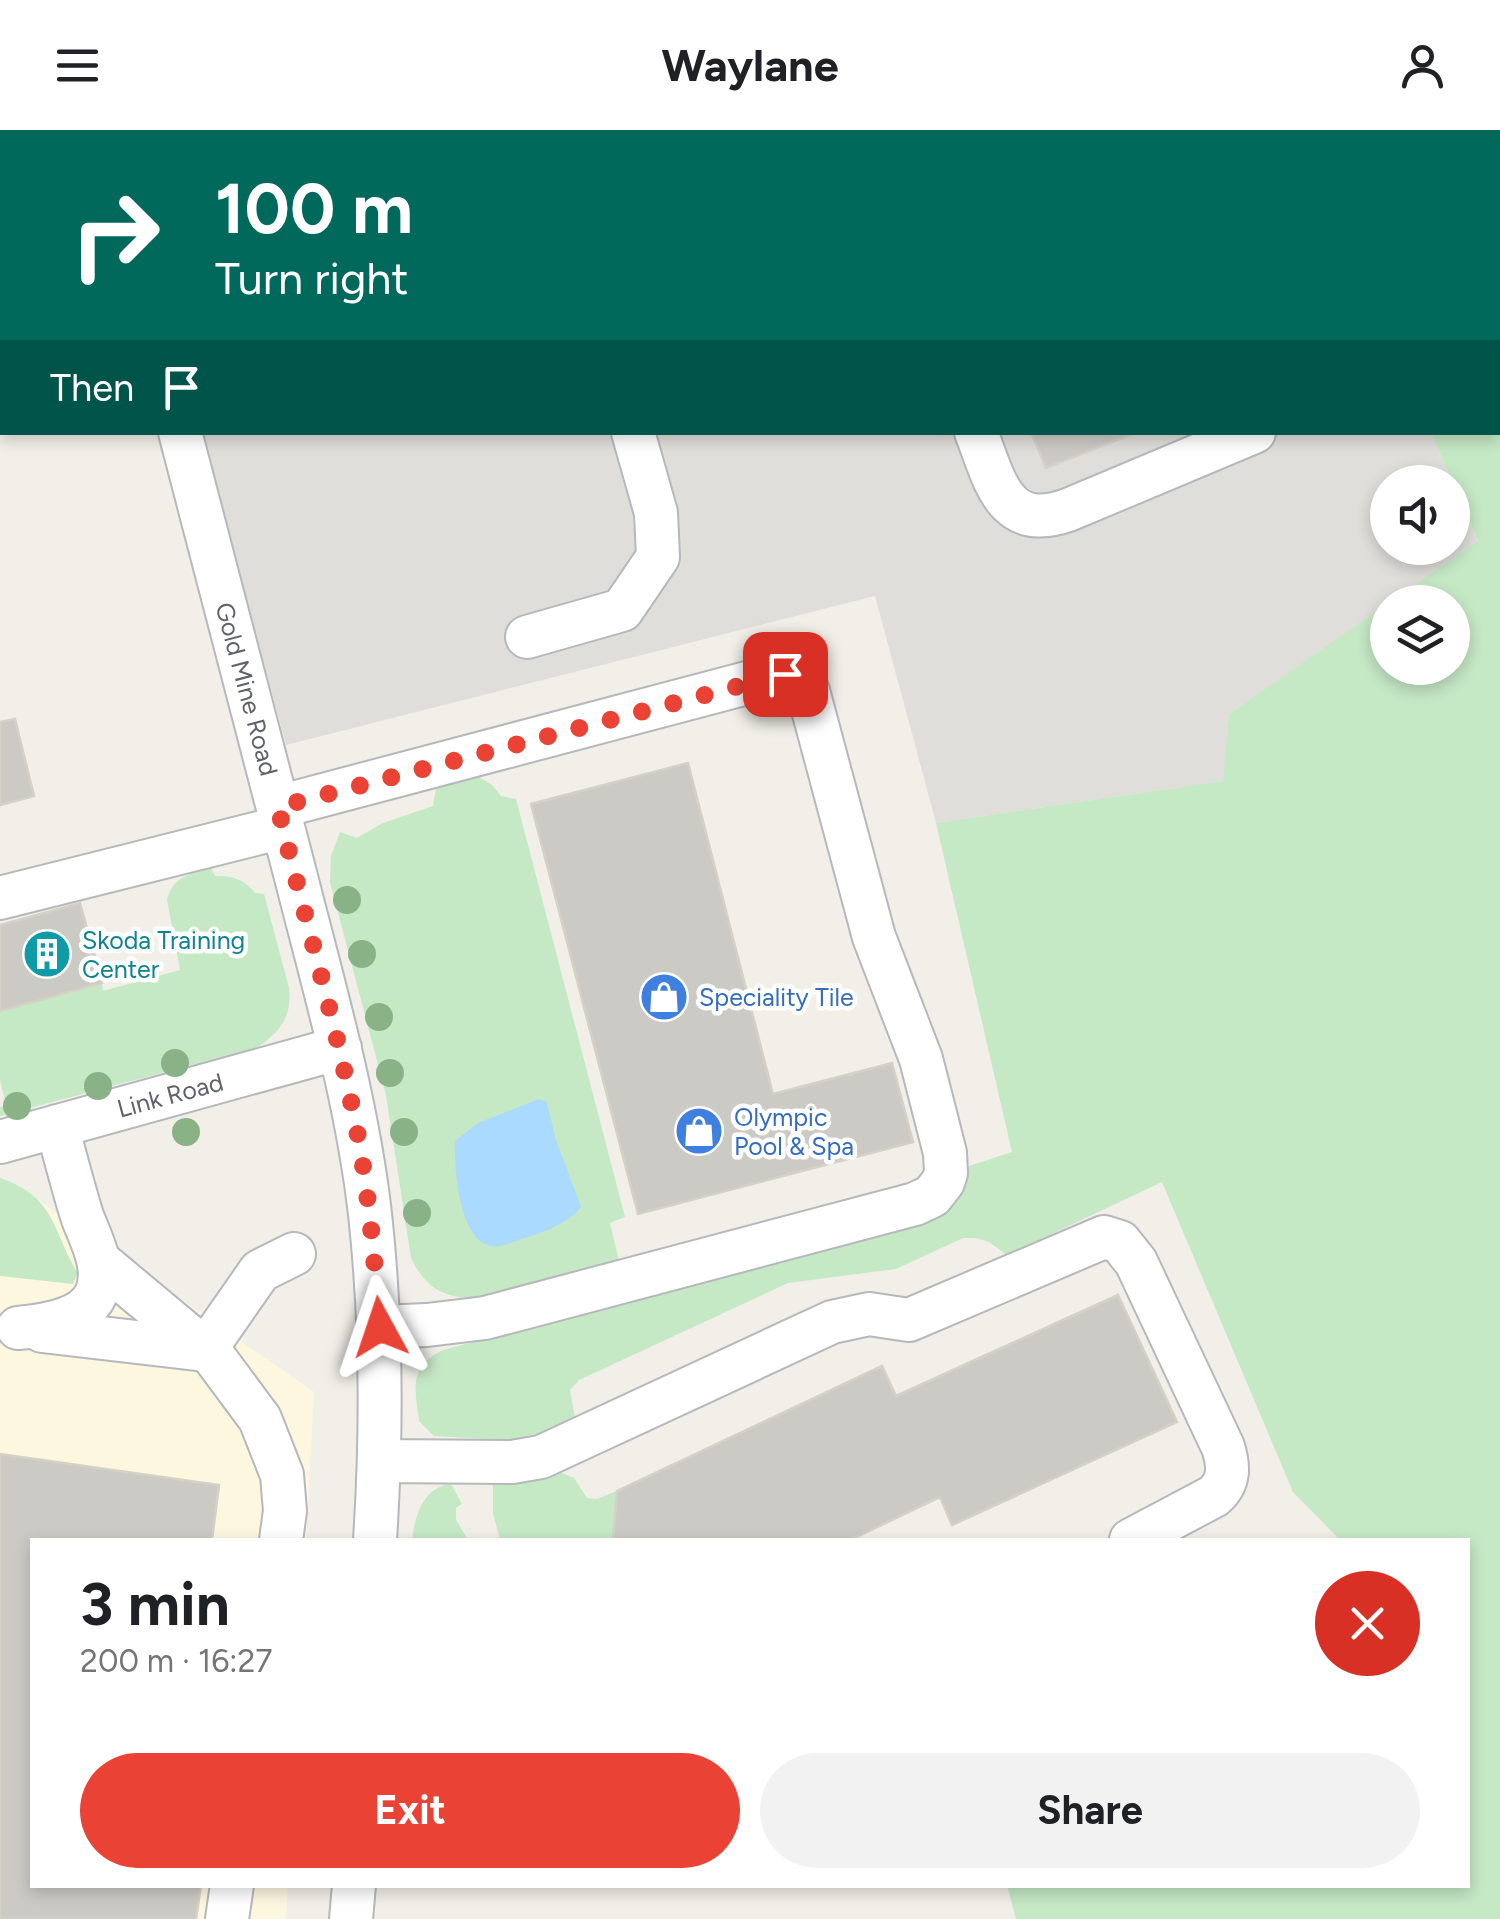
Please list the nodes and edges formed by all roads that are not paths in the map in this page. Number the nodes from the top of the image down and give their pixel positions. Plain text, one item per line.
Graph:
1 (181, 435) edge
2 (635, 435) edge
3 (977, 435) edge
4 (1247, 435) edge
5 (528, 636) dead end
6 (281, 817) junction
7 (0, 898) edge
8 (340, 1048) junction
9 (57, 1126) junction
10 (0, 1142) edge
11 (294, 1254) dead end
12 (99, 1261) junction
13 (9, 1327) edge
14 (380, 1327) junction
15 (206, 1350) junction
16 (380, 1462) junction
17 (281, 1538) edge
18 (375, 1538) edge
19 (1135, 1538) edge
20 (232, 1888) edge
21 (354, 1888) edge
22 (227, 1919) edge
23 (351, 1919) edge

1 - 6 street, Gold Mine Road
2 - 5 street
3 - 4 street
6 - 7 street
6 - 8 street, Gold Mine Road
6 - 14 street
8 - 9 street, Link Road
8 - 14 street, Gold Mine Road
9 - 10 street, Link Road
9 - 12 street
11 - 15 street
12 - 13 street
12 - 15 street
13 - 15 street
14 - 16 street, Gold Mine Road
15 - 17 street
16 - 18 street, Gold Mine Road
16 - 19 street
20 - 22 street
21 - 23 street

